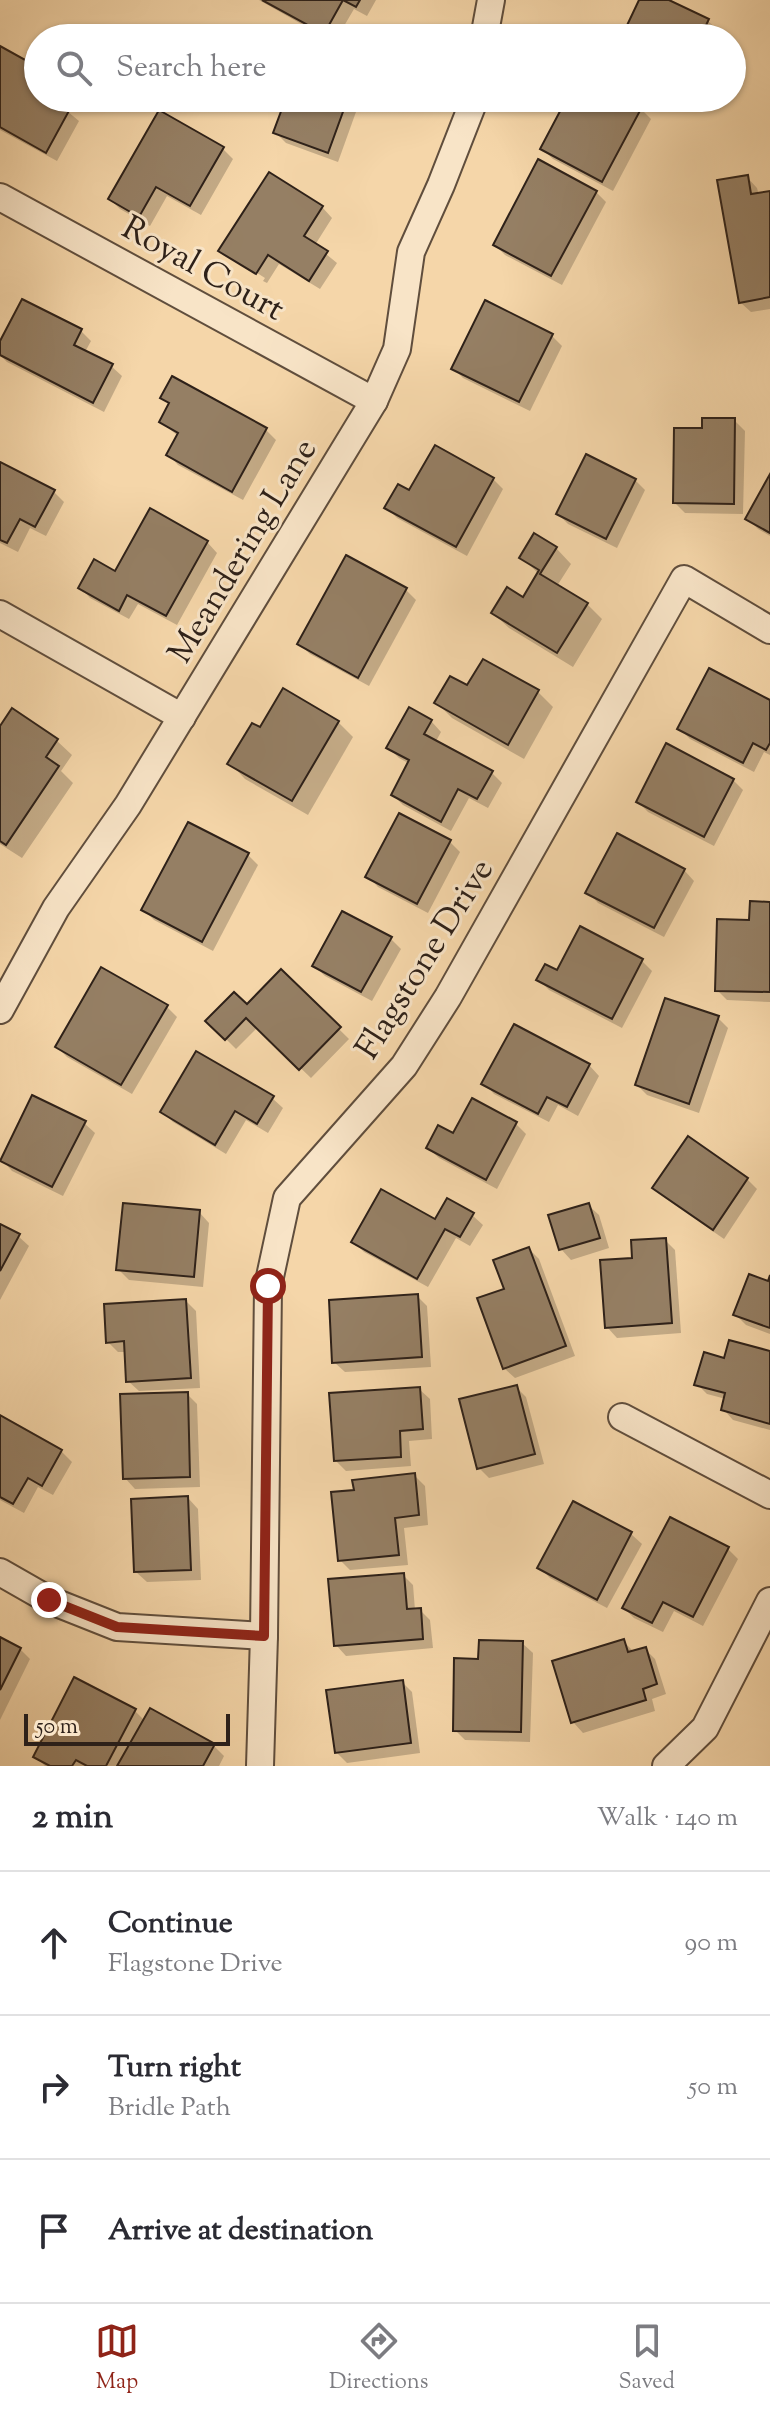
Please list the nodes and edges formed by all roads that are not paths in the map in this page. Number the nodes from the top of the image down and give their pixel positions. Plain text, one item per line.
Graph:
1 (491, 0) edge
2 (487, 24) edge
3 (470, 112) edge
4 (0, 197) edge
5 (374, 401) junction
6 (0, 614) edge
7 (770, 630) edge
8 (182, 717) junction
9 (0, 1010) edge
10 (622, 1417) dead end
11 (770, 1495) edge
12 (0, 1572) edge
13 (770, 1601) edge
14 (264, 1636) junction
15 (260, 1766) edge
16 (666, 1766) edge

1 - 2 street
3 - 5 street, Meandering Lane
4 - 5 street, Royal Court
5 - 8 street, Meandering Lane
6 - 8 street
7 - 14 street, Flagstone Drive
8 - 9 street, Meandering Lane
10 - 11 street
12 - 14 street
13 - 16 street
14 - 15 street, Flagstone Drive

